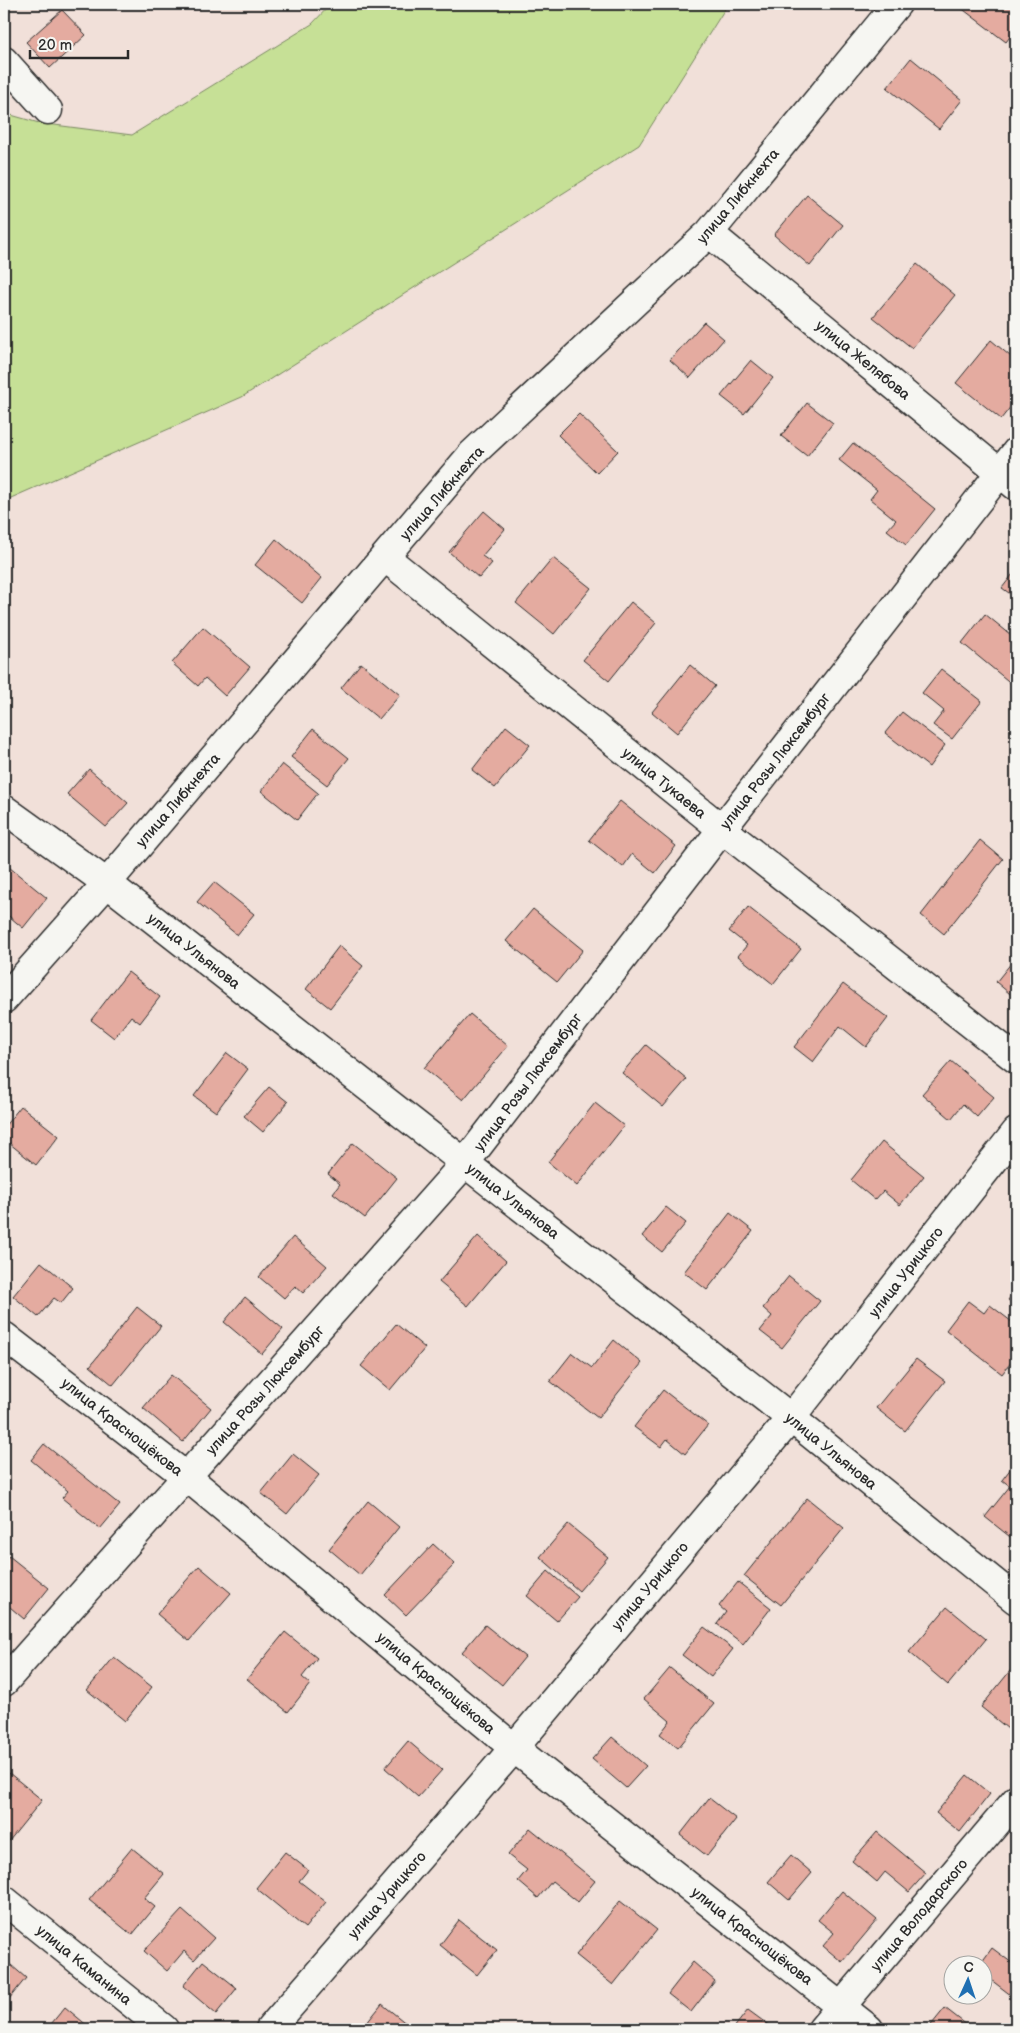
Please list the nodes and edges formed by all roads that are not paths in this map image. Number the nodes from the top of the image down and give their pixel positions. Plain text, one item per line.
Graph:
1 (897, 4) edge
2 (4, 61) edge
3 (48, 110) dead end
4 (709, 233) junction
5 (1011, 470) edge
6 (386, 558) junction
7 (4, 809) edge
8 (722, 829) junction
9 (107, 883) junction
10 (4, 999) edge
11 (1016, 1059) edge
12 (1016, 1132) edge
13 (465, 1163) junction
14 (4, 1336) edge
15 (790, 1418) junction
16 (187, 1477) junction
17 (1016, 1600) edge
18 (4, 1682) edge
19 (514, 1748) junction
20 (1016, 1800) edge
21 (4, 1900) edge
22 (841, 2007) junction
23 (164, 2029) edge
24 (270, 2029) edge
25 (822, 2029) edge
26 (869, 2029) edge

1 - 4 street, улица Либкнехта
2 - 3 street
4 - 5 street, улица Желябова
4 - 6 street, улица Либкнехта
5 - 8 street, улица Розы Люксембург
6 - 8 street, улица Тукаева
6 - 9 street, улица Либкнехта
7 - 9 street, улица Ульянова
8 - 11 street, улица Тукаева
8 - 13 street, улица Розы Люксембург
9 - 10 street, улица Либкнехта
9 - 13 street, улица Ульянова
12 - 15 street, улица Урицкого
13 - 15 street, улица Ульянова
13 - 16 street, улица Розы Люксембург
14 - 16 street, улица Краснощёкова
15 - 17 street, улица Ульянова
15 - 19 street, улица Урицкого
16 - 18 street, улица Розы Люксембург
16 - 19 street, улица Краснощёкова
19 - 22 street, улица Краснощёкова
19 - 24 street, улица Урицкого
20 - 22 street, улица Володарского
21 - 23 street, улица Каманина
22 - 25 street, улица Володарского
22 - 26 street, улица Краснощёкова

